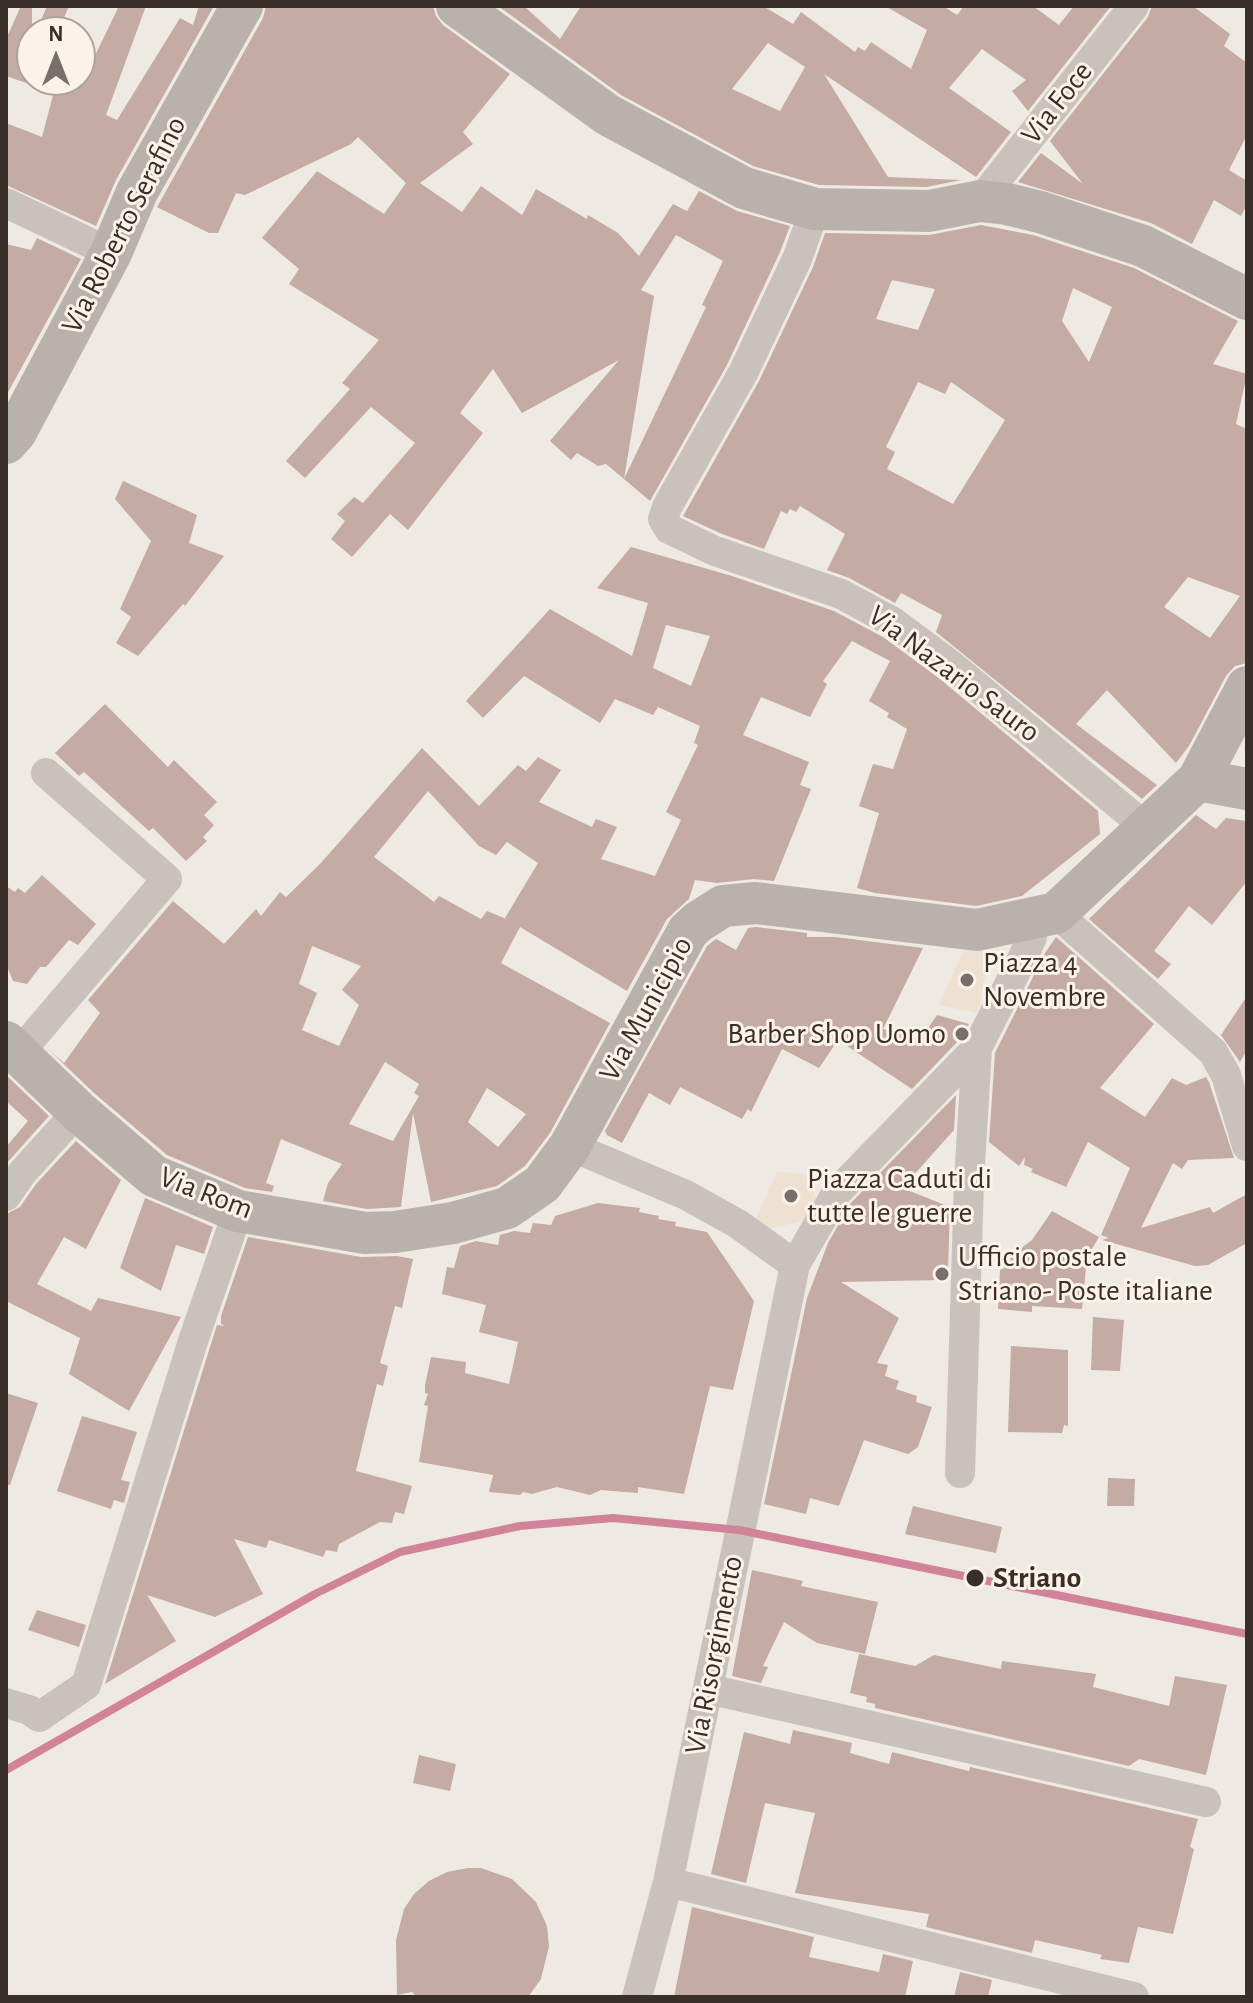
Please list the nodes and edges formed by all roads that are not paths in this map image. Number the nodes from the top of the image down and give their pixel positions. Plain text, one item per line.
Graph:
1 (242, 6) edge
2 (457, 6) edge
3 (1134, 6) edge
4 (980, 201) junction
5 (6, 203) edge
6 (815, 209) junction
7 (111, 253) junction
8 (1247, 299) edge
9 (6, 443) edge
10 (1247, 687) edge
11 (46, 773) dead end
12 (1198, 780) junction
13 (1247, 789) edge
14 (1148, 829) junction
15 (1046, 915) junction
16 (13, 1047) edge
17 (977, 1048) junction
18 (78, 1111) junction
19 (570, 1146) junction
20 (1247, 1146) edge
21 (6, 1196) edge
22 (238, 1211) junction
23 (453, 1223) joint
24 (795, 1265) junction
25 (960, 1473) dead end
26 (708, 1689) junction
27 (6, 1703) edge
28 (1206, 1802) dead end
29 (668, 1882) junction
30 (637, 1997) edge
31 (1134, 1997) edge

1 - 7 main road, Via Roberto Serafino
2 - 6 main road
3 - 4 street, Via Foce
4 - 6 main road
4 - 8 main road
5 - 7 street
6 - 14 street, Via Nazario Sauro
7 - 9 main road, Via Roberto Serafino
10 - 12 main road
11 - 16 street
12 - 13 main road
12 - 14 main road
14 - 15 main road
15 - 17 street, Via Risorgimento
15 - 19 main road, Via Municipio
15 - 20 street
16 - 18 main road, Via Rom
17 - 24 street, Via Risorgimento
17 - 25 street
18 - 21 street
18 - 22 main road, Via Rom
19 - 23 main road, Via Municipio
19 - 24 street
22 - 23 main road, Via Rom
22 - 27 street
24 - 26 street, Via Risorgimento
26 - 28 street
26 - 29 street, Via Risorgimento
29 - 30 street, Via Risorgimento
29 - 31 street

